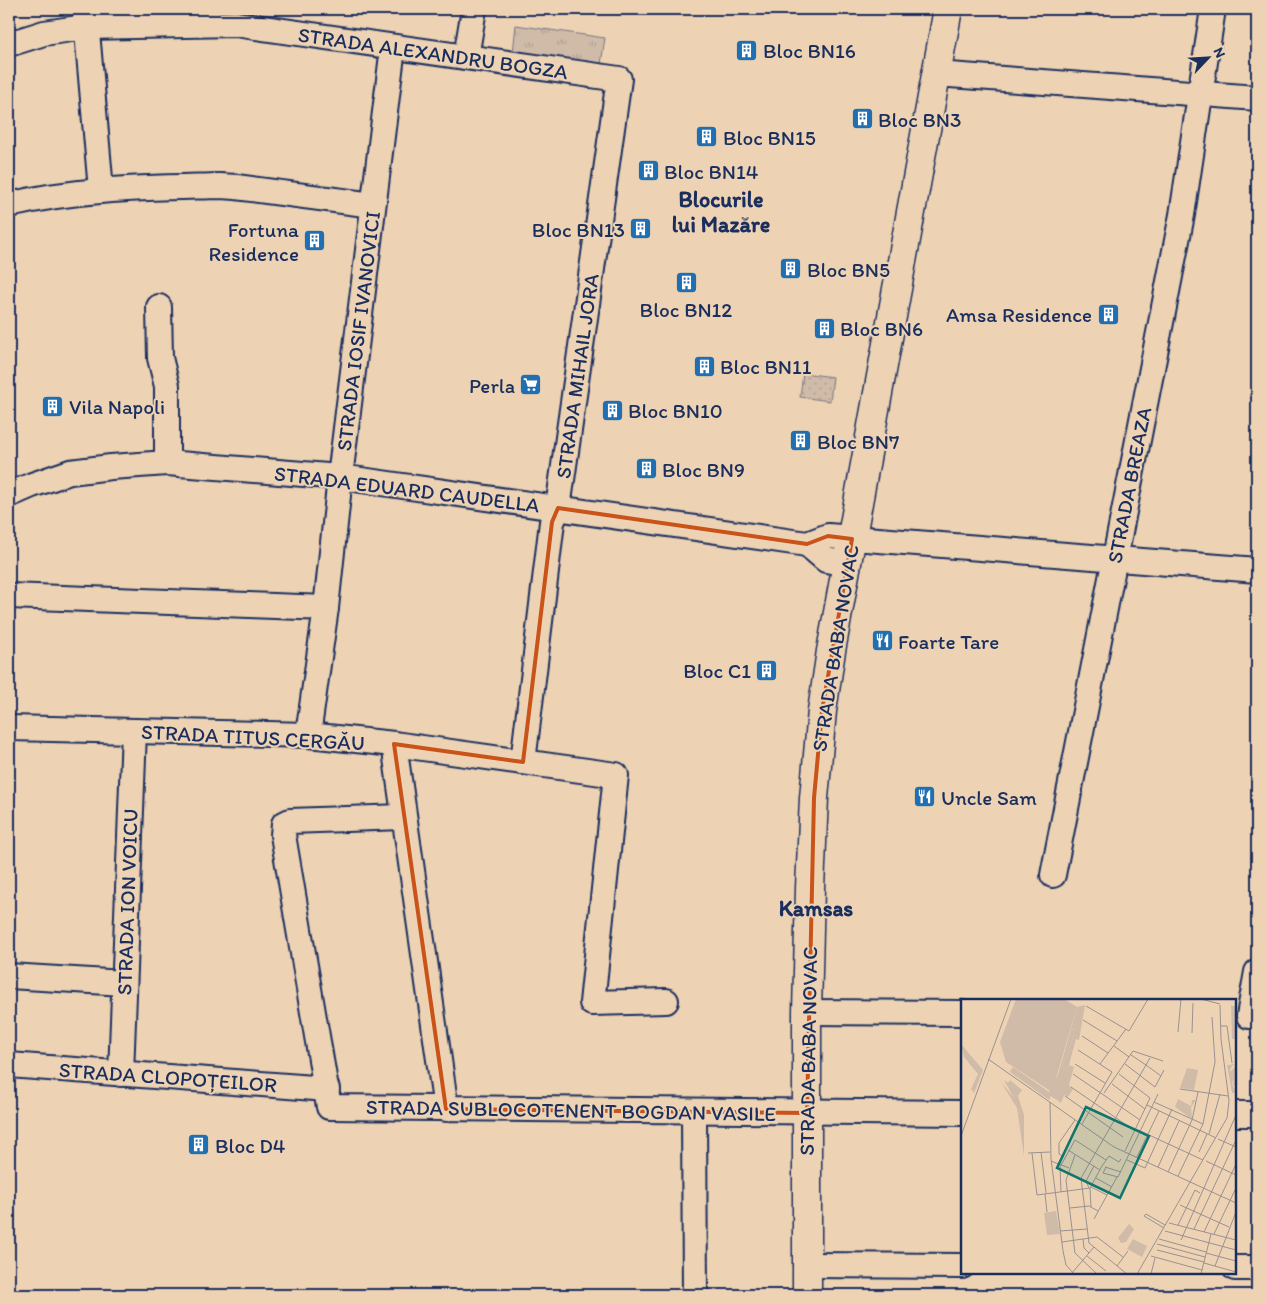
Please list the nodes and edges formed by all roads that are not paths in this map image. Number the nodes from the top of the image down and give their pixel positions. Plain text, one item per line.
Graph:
1 (474, 9) edge
2 (948, 9) edge
3 (1213, 9) edge
4 (235, 16) edge
5 (86, 18) edge
6 (9, 44) edge
7 (393, 47) junction
8 (466, 57) junction
9 (936, 74) junction
10 (619, 80) joint
11 (1200, 94) junction
12 (1257, 98) edge
13 (101, 190) junction
14 (9, 205) edge
15 (373, 205) junction
16 (159, 307) dead end
17 (167, 464) junction
18 (340, 477) junction
19 (9, 495) edge
20 (558, 508) junction
21 (850, 551) junction
22 (1115, 559) junction
23 (1257, 570) edge
24 (9, 596) edge
25 (326, 608) junction
26 (9, 728) edge
27 (134, 731) junction
28 (308, 735) junction
29 (394, 744) junction
30 (522, 762) junction
31 (403, 817) junction
32 (1053, 875) dead end
33 (1257, 972) edge
34 (9, 976) edge
35 (124, 983) junction
36 (666, 1001) dead end
37 (807, 1012) junction
38 (961, 1013) edge
39 (1247, 1016) edge
40 (9, 1065) edge
41 (121, 1074) junction
42 (328, 1098) junction
43 (446, 1109) junction
44 (694, 1112) junction
45 (807, 1113) junction
46 (961, 1113) edge
47 (1236, 1114) edge
48 (1257, 1114) edge
49 (807, 1265) junction
50 (961, 1266) edge
51 (1236, 1268) edge
52 (1257, 1268) edge
53 (695, 1295) edge
54 (807, 1295) edge

1 - 8 street
2 - 9 main road, STRADA BABA NOVAC
3 - 11 street, STRADA BREAZA
4 - 5 street, STRADA ALEXANDRU BOGZA
4 - 7 street, STRADA ALEXANDRU BOGZA
5 - 6 street, STRADA ALEXANDRU BOGZA
5 - 13 street
7 - 8 street, STRADA ALEXANDRU BOGZA
7 - 15 street, STRADA IOSIF IVANOVICI
8 - 10 street, STRADA ALEXANDRU BOGZA
9 - 11 street
9 - 21 main road, STRADA BABA NOVAC
10 - 20 street, STRADA MIHAIL JORA
11 - 12 street
11 - 22 street, STRADA BREAZA
13 - 14 street
13 - 15 street
15 - 18 street, STRADA IOSIF IVANOVICI
16 - 17 street
17 - 18 street, STRADA EDUARD CAUDELLA
17 - 19 street, STRADA EDUARD CAUDELLA
18 - 20 street, STRADA EDUARD CAUDELLA
18 - 25 street, STRADA IOSIF IVANOVICI
20 - 21 street, STRADA EDUARD CAUDELLA
20 - 30 street, STRADA MIHAIL JORA
21 - 22 street, STRADA EDUARD CAUDELLA
21 - 37 main road, STRADA BABA NOVAC
22 - 23 street, STRADA EDUARD CAUDELLA
22 - 32 street, STRADA BREAZA
24 - 25 street
25 - 28 street, STRADA IOSIF IVANOVICI
26 - 27 street, STRADA TITUS CERGĂU
27 - 28 street, STRADA TITUS CERGĂU
27 - 35 street, STRADA ION VOICU
28 - 29 street, STRADA TITUS CERGĂU
29 - 30 street, STRADA TITUS CERGĂU
29 - 31 street
30 - 36 street, STRADA TITUS CERGĂU
31 - 42 street
31 - 43 street
33 - 39 street
34 - 35 street
35 - 41 street, STRADA ION VOICU
37 - 38 street
37 - 45 main road, STRADA BABA NOVAC
40 - 41 street, STRADA CLOPOȚEILOR
41 - 42 street, STRADA CLOPOȚEILOR
42 - 43 street, STRADA SUBLOCOTENENT BOGDAN VASILE
43 - 44 street, STRADA SUBLOCOTENENT BOGDAN VASILE
44 - 45 street, STRADA SUBLOCOTENENT BOGDAN VASILE
44 - 53 street
45 - 46 street, STRADA SUBLOCOTENENT BOGDAN VASILE
45 - 49 main road, STRADA BABA NOVAC
47 - 48 street
49 - 50 street
49 - 54 main road, STRADA BABA NOVAC
51 - 52 street

